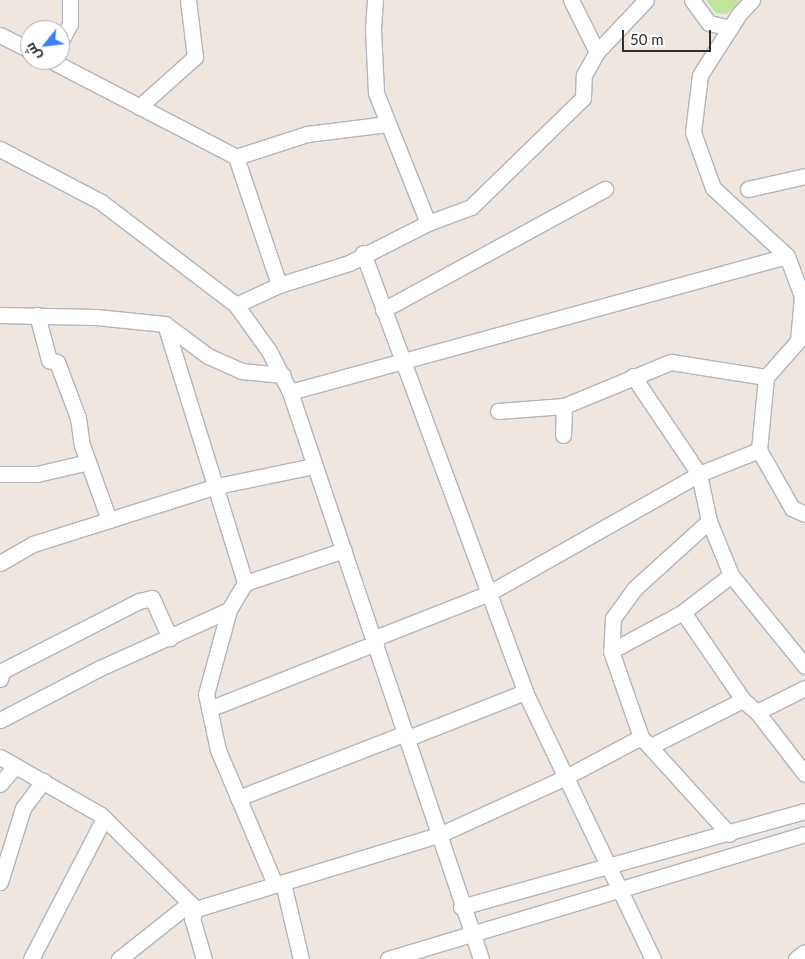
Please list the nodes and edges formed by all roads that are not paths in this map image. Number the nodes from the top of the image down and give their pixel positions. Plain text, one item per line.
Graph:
1 (70, 0) edge
2 (188, 0) edge
3 (376, 0) edge
4 (571, 0) edge
5 (646, 0) edge
6 (692, 0) edge
7 (752, 0) edge
8 (70, 20) edge
9 (730, 28) junction
10 (0, 35) edge
11 (20, 45) edge
12 (597, 52) junction
13 (69, 70) edge
14 (139, 106) junction
15 (386, 124) junction
16 (0, 149) edge
17 (236, 157) junction
18 (805, 176) edge
19 (605, 189) dead end
20 (748, 189) dead end
21 (428, 223) junction
22 (363, 253) junction
23 (787, 256) junction
24 (280, 285) junction
25 (236, 305) junction
26 (383, 310) junction
27 (0, 314) edge
28 (37, 316) junction
29 (165, 324) junction
30 (400, 360) junction
31 (283, 374) junction
32 (633, 376) junction
33 (766, 377) junction
34 (290, 392) junction
35 (564, 406) junction
36 (498, 412) dead end
37 (563, 435) dead end
38 (760, 450) junction
39 (88, 462) junction
40 (314, 466) junction
41 (0, 474) edge
42 (699, 474) junction
43 (218, 486) junction
44 (805, 514) edge
45 (109, 520) junction
46 (710, 521) junction
47 (344, 550) junction
48 (0, 563) edge
49 (731, 575) junction
50 (245, 583) junction
51 (490, 593) junction
52 (229, 610) junction
53 (683, 612) junction
54 (170, 638) junction
55 (375, 641) junction
56 (611, 651) junction
57 (805, 666) edge
58 (0, 679) edge
59 (805, 688) edge
60 (525, 692) junction
61 (744, 700) junction
62 (209, 709) junction
63 (757, 712) junction
64 (0, 720) edge
65 (407, 736) junction
66 (646, 741) junction
67 (0, 757) edge
68 (15, 766) junction
69 (805, 774) edge
70 (564, 778) junction
71 (43, 782) junction
72 (0, 784) edge
73 (238, 798) junction
74 (805, 811) edge
75 (104, 818) junction
76 (441, 834) junction
77 (729, 834) junction
78 (802, 839) edge
79 (609, 868) junction
80 (0, 882) edge
81 (279, 883) junction
82 (618, 889) junction
83 (193, 906) junction
84 (461, 907) junction
85 (472, 932) junction
86 (805, 952) edge
87 (31, 959) edge
88 (118, 959) edge
89 (204, 959) edge
90 (301, 959) edge
91 (388, 959) edge
92 (481, 959) edge
93 (653, 959) edge
94 (796, 959) edge

1 - 8 street
2 - 14 street
3 - 15 street
4 - 12 street
5 - 12 street
6 - 9 street
7 - 9 street
9 - 23 street
10 - 11 street
12 - 21 street
13 - 14 street
14 - 17 street
15 - 17 street
15 - 21 street
16 - 25 street
17 - 24 street
18 - 20 street
19 - 26 street
21 - 22 street
22 - 24 street
22 - 26 street
23 - 30 street
23 - 33 street
24 - 25 street
25 - 31 street
26 - 30 street
27 - 28 street
28 - 29 street
28 - 39 street
29 - 31 street
29 - 43 street
30 - 34 street
30 - 51 street
31 - 34 street
32 - 33 street
32 - 35 street
32 - 42 street
33 - 38 street
34 - 40 street
35 - 36 street
35 - 37 street
38 - 42 street
38 - 44 street
39 - 41 street
39 - 45 street
40 - 43 street
40 - 47 street
42 - 46 street
42 - 51 street
43 - 45 street
43 - 50 street
45 - 48 street
46 - 49 street
46 - 56 street
47 - 50 street
47 - 55 street
49 - 53 street
49 - 57 street
50 - 52 street
51 - 55 street
51 - 60 street
52 - 54 street
52 - 62 street
53 - 56 street
53 - 61 street
54 - 58 street
54 - 64 street
55 - 62 street
55 - 65 street
56 - 66 street
59 - 63 street
60 - 65 street
60 - 70 street
61 - 63 street
61 - 66 street
62 - 73 street
63 - 69 street
65 - 73 street
65 - 76 street
66 - 70 street
66 - 77 street
67 - 68 street
68 - 71 street
68 - 72 street
70 - 76 street
70 - 79 street
71 - 75 street
71 - 80 street
73 - 81 street
74 - 77 street
75 - 83 street
75 - 87 street
76 - 81 street
76 - 84 street
77 - 79 street
78 - 82 street
79 - 82 street
79 - 84 street
81 - 83 street
81 - 90 street
82 - 85 street
82 - 93 street
83 - 88 street
83 - 89 street
84 - 85 street
85 - 91 street
85 - 92 street
86 - 94 street

